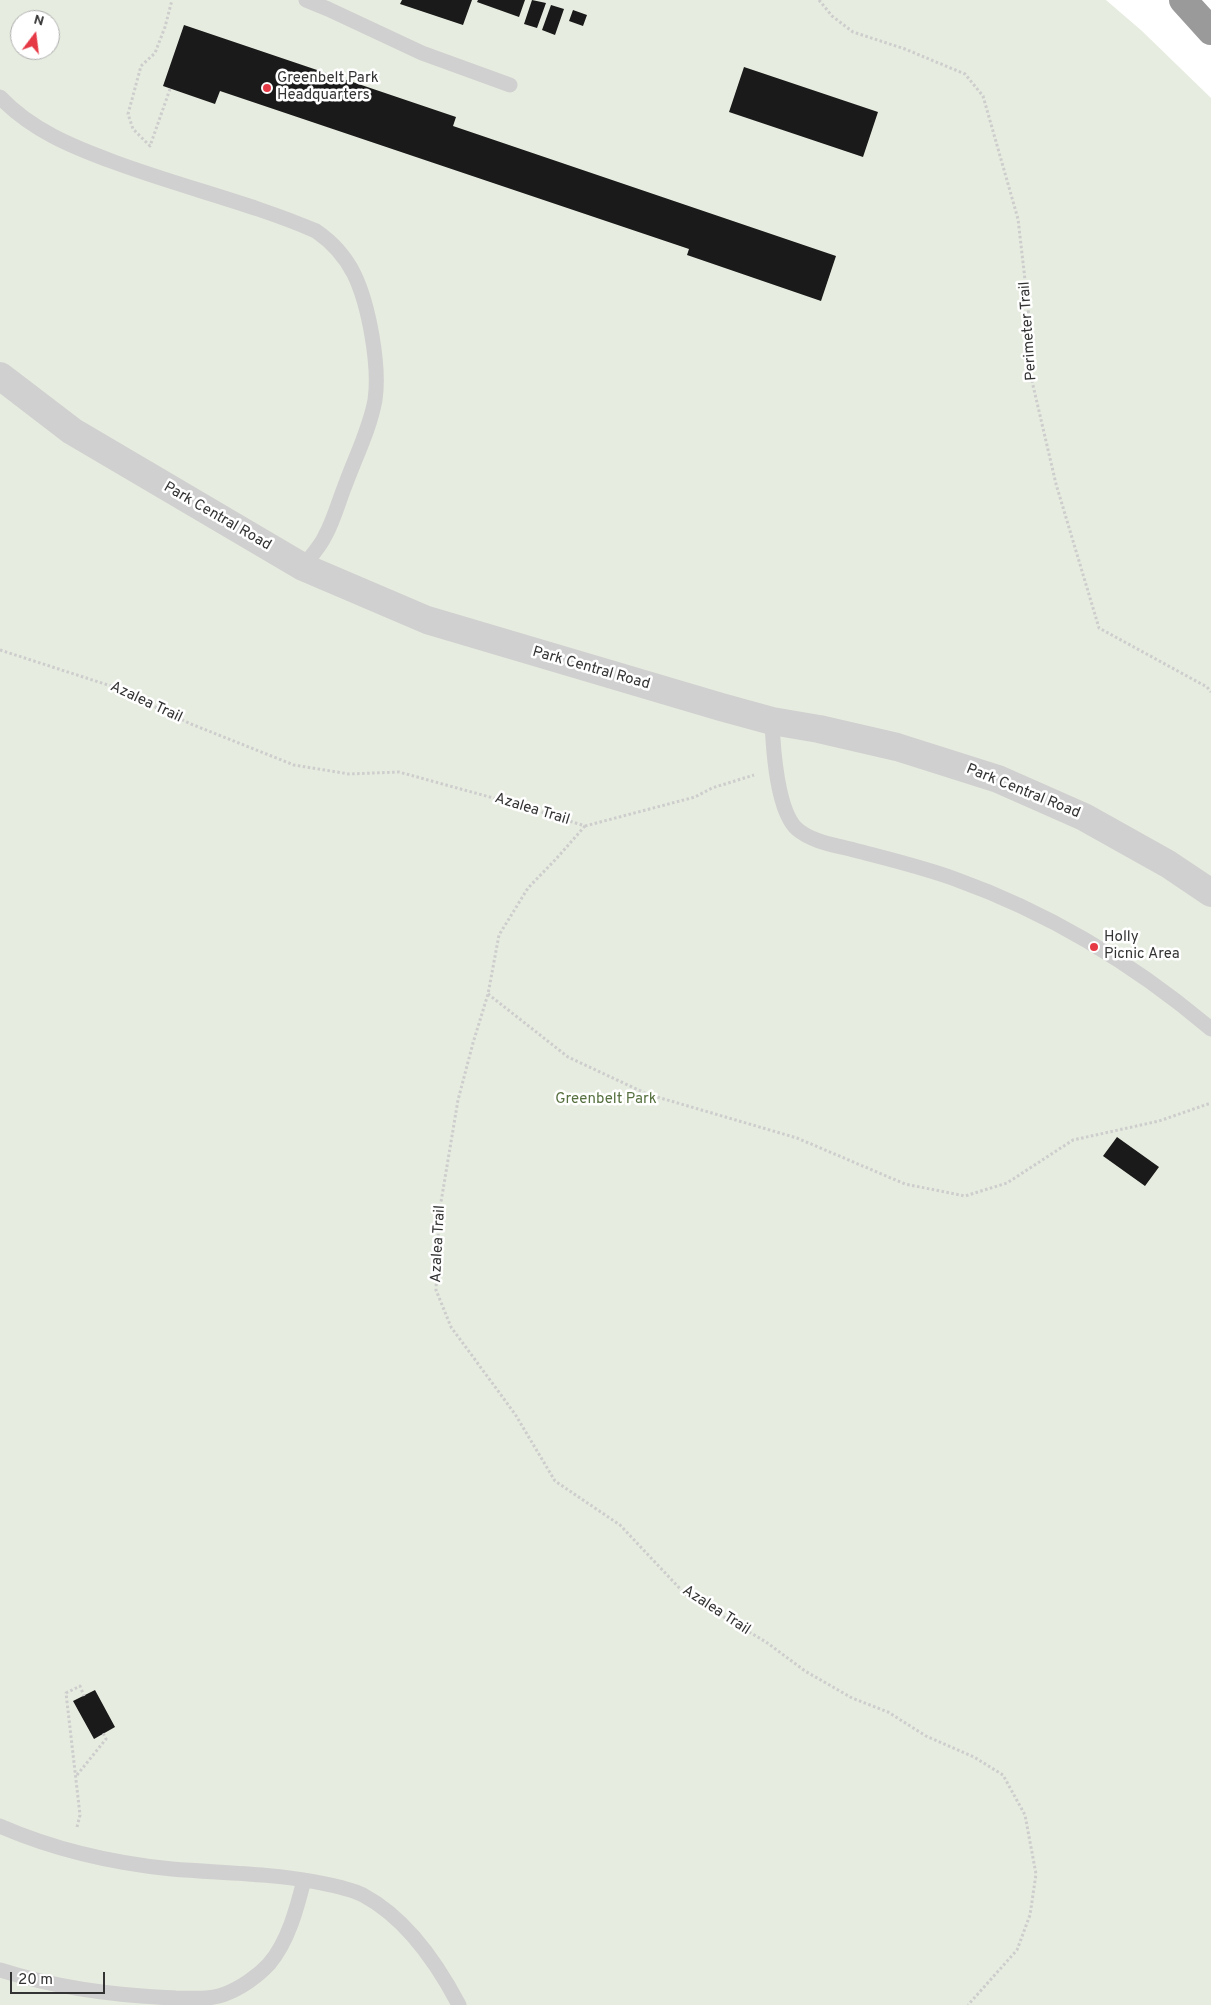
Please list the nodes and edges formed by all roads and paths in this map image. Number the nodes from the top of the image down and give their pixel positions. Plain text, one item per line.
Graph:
1 (172, 0) edge
2 (306, 0) edge
3 (819, 0) edge
4 (1183, 0) edge
5 (1211, 31) edge
6 (510, 85) dead end
7 (170, 89) dead end
8 (0, 96) edge
9 (0, 376) edge
10 (303, 567) junction
11 (0, 650) edge
12 (1211, 692) edge
13 (772, 721) junction
14 (776, 768) junction
15 (585, 826) junction
16 (1211, 893) edge
17 (488, 994) junction
18 (1211, 1029) edge
19 (1211, 1103) edge
20 (84, 1696) dead end
21 (103, 1733) dead end
22 (76, 1775) junction
23 (0, 1826) edge
24 (71, 1852) junction
25 (304, 1880) junction
26 (0, 1970) edge
27 (459, 2005) edge
28 (968, 2005) edge

1 - 7 path
2 - 6 lane
3 - 12 path, Perimeter Trail
4 - 5 highway
8 - 10 lane
9 - 10 street, Park Central Road
10 - 13 street, Park Central Road
11 - 15 path, Azalea Trail
13 - 14 lane
13 - 16 street, Park Central Road
14 - 15 path
14 - 18 lane
15 - 17 path, Azalea Trail
17 - 19 path
17 - 28 path, Azalea Trail
20 - 22 path
21 - 22 path
22 - 24 path
23 - 24 lane
24 - 25 lane
25 - 26 lane
25 - 27 lane

